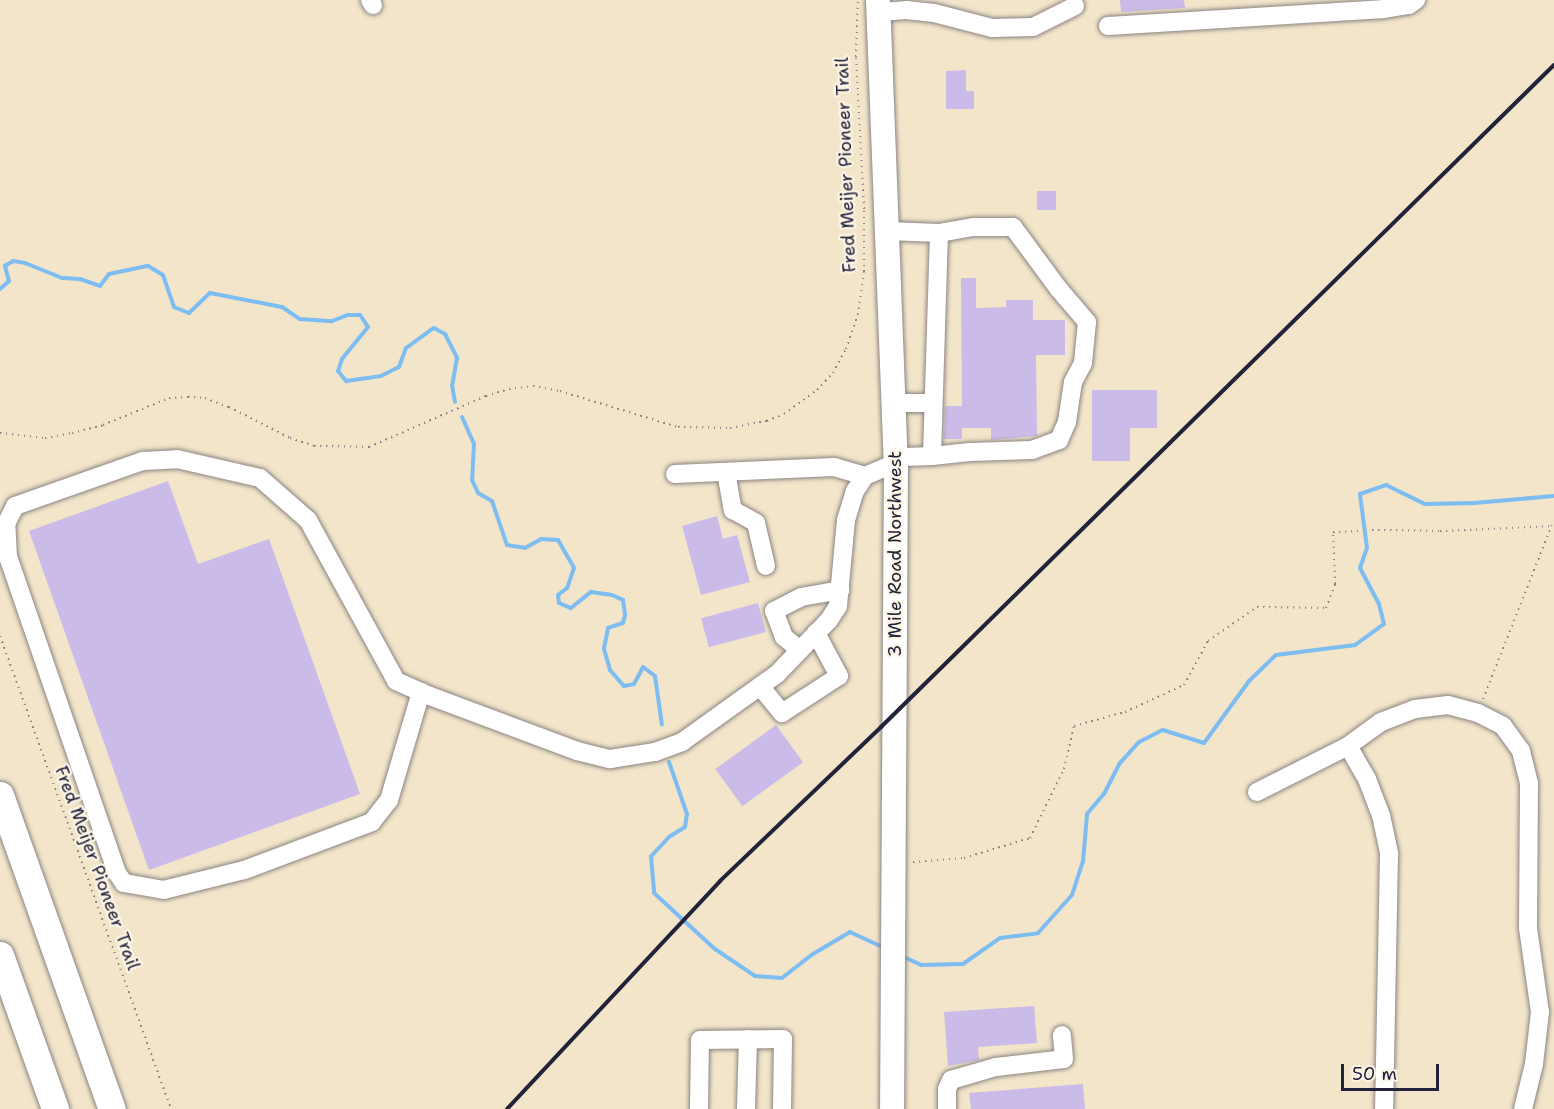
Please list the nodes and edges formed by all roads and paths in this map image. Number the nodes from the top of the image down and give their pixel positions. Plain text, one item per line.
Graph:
1 (1416, 0) edge
2 (872, 4) edge
3 (1075, 6) dead end
4 (1108, 26) dead end
5 (888, 231) junction
6 (939, 233) junction
7 (894, 403) junction
8 (933, 403) junction
9 (0, 433) edge
10 (932, 456) junction
11 (896, 460) junction
12 (726, 472) junction
13 (675, 474) dead end
14 (865, 476) junction
15 (1553, 526) edge
16 (1372, 530) dead end
17 (1359, 531) dead end
18 (766, 566) dead end
19 (840, 590) junction
20 (816, 633) junction
21 (0, 636) edge
22 (800, 650) junction
23 (760, 686) junction
24 (421, 692) junction
25 (1478, 713) junction
26 (1347, 746) junction
27 (1257, 792) dead end
28 (0, 795) edge
29 (914, 862) dead end
30 (0, 955) edge
31 (1062, 1035) dead end
32 (748, 1039) junction
33 (55, 1109) edge
34 (112, 1109) edge
35 (171, 1109) edge
36 (699, 1109) edge
37 (746, 1109) edge
38 (782, 1109) edge
39 (892, 1109) edge
40 (947, 1109) edge
41 (1384, 1109) edge
42 (1524, 1109) edge

1 - 4 street
2 - 3 street
2 - 5 main road, 3 Mile Road Northwest
2 - 9 path, Fred Meijer Pioneer Trail
5 - 6 street
5 - 7 main road, 3 Mile Road Northwest
6 - 8 street
6 - 10 street
7 - 8 street
7 - 11 main road, 3 Mile Road Northwest
8 - 10 street
10 - 11 street
11 - 14 street
11 - 39 main road, 3 Mile Road Northwest
12 - 13 street
12 - 14 street
12 - 18 street
14 - 19 street
15 - 16 path
15 - 25 path
17 - 29 path
19 - 20 street
19 - 22 street
20 - 22 street
20 - 23 street
21 - 35 path, Fred Meijer Pioneer Trail
22 - 23 street
23 - 24 street
24 - 24 street
25 - 26 street
25 - 42 street
26 - 27 street
26 - 41 street
28 - 34 highway
30 - 33 highway
31 - 40 street
32 - 36 street
32 - 37 street
32 - 38 street

